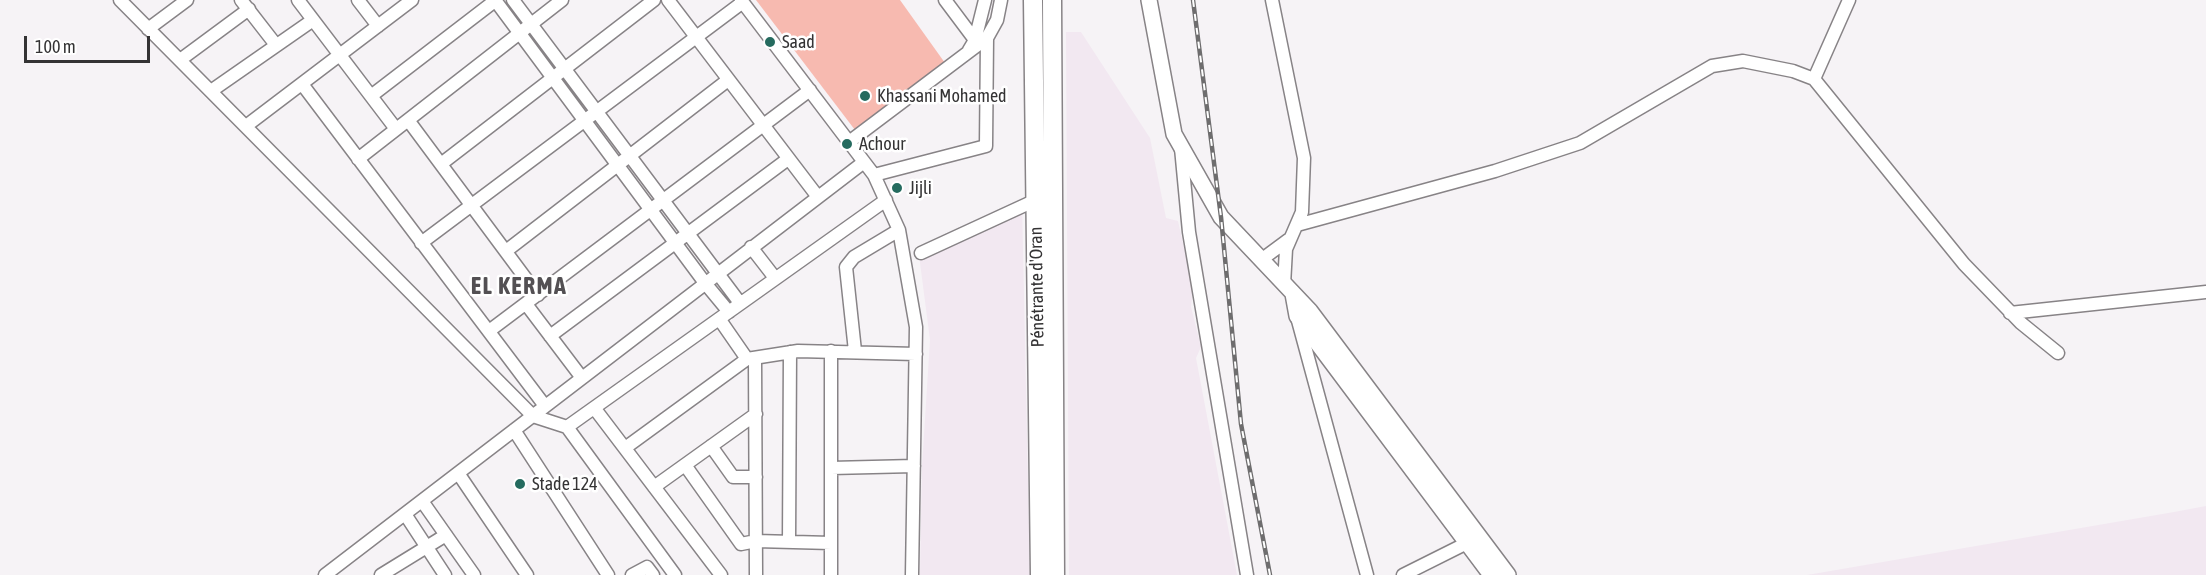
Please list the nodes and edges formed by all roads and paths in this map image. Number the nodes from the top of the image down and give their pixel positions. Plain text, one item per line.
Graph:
1 (120, 0) edge
2 (187, 0) edge
3 (298, 0) edge
4 (358, 0) edge
5 (412, 0) edge
6 (496, 0) edge
7 (513, 0) edge
8 (562, 0) edge
9 (654, 0) edge
10 (668, 0) edge
11 (945, 0) edge
12 (1001, 0) edge
13 (1032, 0) edge
14 (1052, 0) edge
15 (1147, 0) edge
16 (1272, 0) edge
17 (1850, 0) edge
18 (742, 1) edge
19 (984, 1) edge
20 (245, 5) edge
21 (313, 20) junction
22 (531, 24) junction
23 (378, 26) junction
24 (148, 29) junction
25 (519, 32) junction
26 (697, 38) junction
27 (981, 39) junction
28 (276, 45) junction
29 (340, 55) junction
30 (180, 60) junction
31 (564, 68) junction
32 (553, 77) junction
33 (1814, 79) junction
34 (728, 80) junction
35 (302, 84) junction
36 (810, 90) junction
37 (211, 91) junction
38 (371, 96) junction
39 (597, 112) junction
40 (408, 120) junction
41 (585, 122) junction
42 (246, 126) junction
43 (763, 126) junction
44 (396, 129) junction
45 (849, 142) junction
46 (1181, 147) junction
47 (631, 156) junction
48 (358, 159) junction
49 (788, 159) junction
50 (864, 162) junction
51 (441, 164) junction
52 (618, 167) junction
53 (874, 175) junction
54 (818, 197) junction
55 (661, 199) junction
56 (886, 200) junction
57 (1036, 200) junction
58 (472, 205) junction
59 (650, 209) junction
60 (1297, 225) junction
61 (899, 230) junction
62 (687, 233) junction
63 (1288, 240) junction
64 (421, 243) junction
65 (675, 244) junction
66 (752, 247) junction
67 (506, 251) junction
68 (921, 253) dead end
69 (1262, 260) junction
70 (717, 274) junction
71 (775, 278) junction
72 (705, 283) junction
73 (1288, 290) junction
74 (2206, 292) edge
75 (538, 295) junction
76 (740, 303) junction
77 (526, 304) junction
78 (2010, 313) junction
79 (725, 316) junction
80 (1297, 316) junction
81 (489, 331) junction
82 (550, 336) junction
83 (831, 351) junction
84 (855, 351) junction
85 (790, 352) junction
86 (2058, 352) dead end
87 (916, 354) junction
88 (751, 358) junction
89 (582, 378) junction
90 (545, 406) junction
91 (595, 409) junction
92 (756, 414) junction
93 (533, 416) junction
94 (567, 427) junction
95 (514, 430) junction
96 (711, 446) junction
97 (625, 448) junction
98 (685, 465) junction
99 (914, 466) junction
100 (831, 468) junction
101 (458, 473) junction
102 (756, 477) junction
103 (654, 487) junction
104 (422, 501) junction
105 (405, 514) junction
106 (446, 535) junction
107 (1472, 538) junction
108 (756, 542) junction
109 (789, 542) junction
110 (831, 543) junction
111 (426, 546) junction
112 (325, 575) edge
113 (381, 575) edge
114 (445, 575) edge
115 (474, 575) edge
116 (527, 575) edge
117 (608, 575) edge
118 (632, 575) edge
119 (653, 575) edge
120 (675, 575) edge
121 (721, 575) edge
122 (756, 575) edge
123 (831, 575) edge
124 (912, 575) edge
125 (1040, 575) edge
126 (1055, 575) edge
127 (1247, 575) edge
128 (1367, 575) edge
129 (1403, 575) edge
130 (1491, 575) edge
131 (1508, 575) edge

1 - 24 street
2 - 24 street
3 - 21 street
4 - 23 street
5 - 23 street
6 - 25 street
6 - 38 street
7 - 22 street
8 - 22 street
9 - 31 street
10 - 26 street
11 - 27 street
12 - 27 street
13 - 57 highway, Pénétrante d'Oran
14 - 126 highway, Pénétrante d'Oran
15 - 46 main road
16 - 60 street
17 - 33 street
18 - 26 street
18 - 36 street
19 - 27 street
20 - 28 street
20 - 30 street
21 - 28 street
21 - 29 street
22 - 25 street
22 - 31 street
23 - 29 street
24 - 30 street
25 - 32 street
25 - 40 street
26 - 34 street
26 - 39 street
27 - 45 street
27 - 53 street
28 - 37 street
29 - 35 street
29 - 38 street
30 - 37 street
31 - 32 street
31 - 39 street
32 - 41 street
32 - 51 street
33 - 60 street
33 - 78 street
34 - 43 street
34 - 47 street
35 - 42 street
35 - 48 street
36 - 43 street
36 - 45 street
37 - 42 street
38 - 44 street
39 - 41 street
39 - 47 street
40 - 44 street
40 - 51 street
41 - 52 street
41 - 58 street
42 - 93 street
43 - 49 street
43 - 55 street
44 - 48 street
45 - 50 street
46 - 69 main road
46 - 127 street
47 - 52 street
47 - 55 street
48 - 64 street
49 - 54 street
49 - 62 street
50 - 53 street
50 - 54 street
51 - 58 street
52 - 59 street
52 - 67 street
53 - 56 street
54 - 66 street
55 - 59 street
55 - 62 street
56 - 61 street
56 - 71 street
57 - 68 street
57 - 125 highway, Pénétrante d'Oran
58 - 64 street
58 - 67 street
59 - 65 street
59 - 75 street
60 - 63 street
61 - 84 street
61 - 87 street
62 - 65 street
62 - 70 street
63 - 69 street
63 - 73 street
64 - 81 street
65 - 72 street
65 - 82 street
66 - 70 street
66 - 71 street
67 - 75 street
69 - 73 main road
70 - 72 street
70 - 76 street
71 - 76 street
72 - 79 street
72 - 89 street
73 - 80 main road
73 - 107 main road
74 - 78 street
75 - 77 street
76 - 79 street
77 - 81 street
77 - 82 street
78 - 86 street
79 - 88 street
79 - 91 street
80 - 107 main road
80 - 128 street
81 - 90 street
82 - 89 street
83 - 84 street
83 - 85 street
83 - 100 street
84 - 87 street
85 - 88 street
85 - 109 street
87 - 99 street
88 - 92 street
88 - 97 street
89 - 90 street
90 - 93 street
91 - 94 street
91 - 97 street
92 - 96 street
92 - 102 street
93 - 94 street
93 - 95 street
94 - 120 street
95 - 101 street
95 - 117 street
96 - 98 street
96 - 102 street
97 - 103 street
98 - 103 street
98 - 108 street
99 - 100 street
99 - 124 street
100 - 110 street
101 - 104 street
101 - 116 street
102 - 108 street
103 - 121 street
104 - 105 street
104 - 106 street
105 - 111 street
105 - 112 street
106 - 111 street
106 - 115 street
107 - 129 street
107 - 130 main road
107 - 131 main road
108 - 109 street
108 - 122 street
109 - 110 street
110 - 123 street
111 - 113 street
111 - 114 street
118 - 119 street

